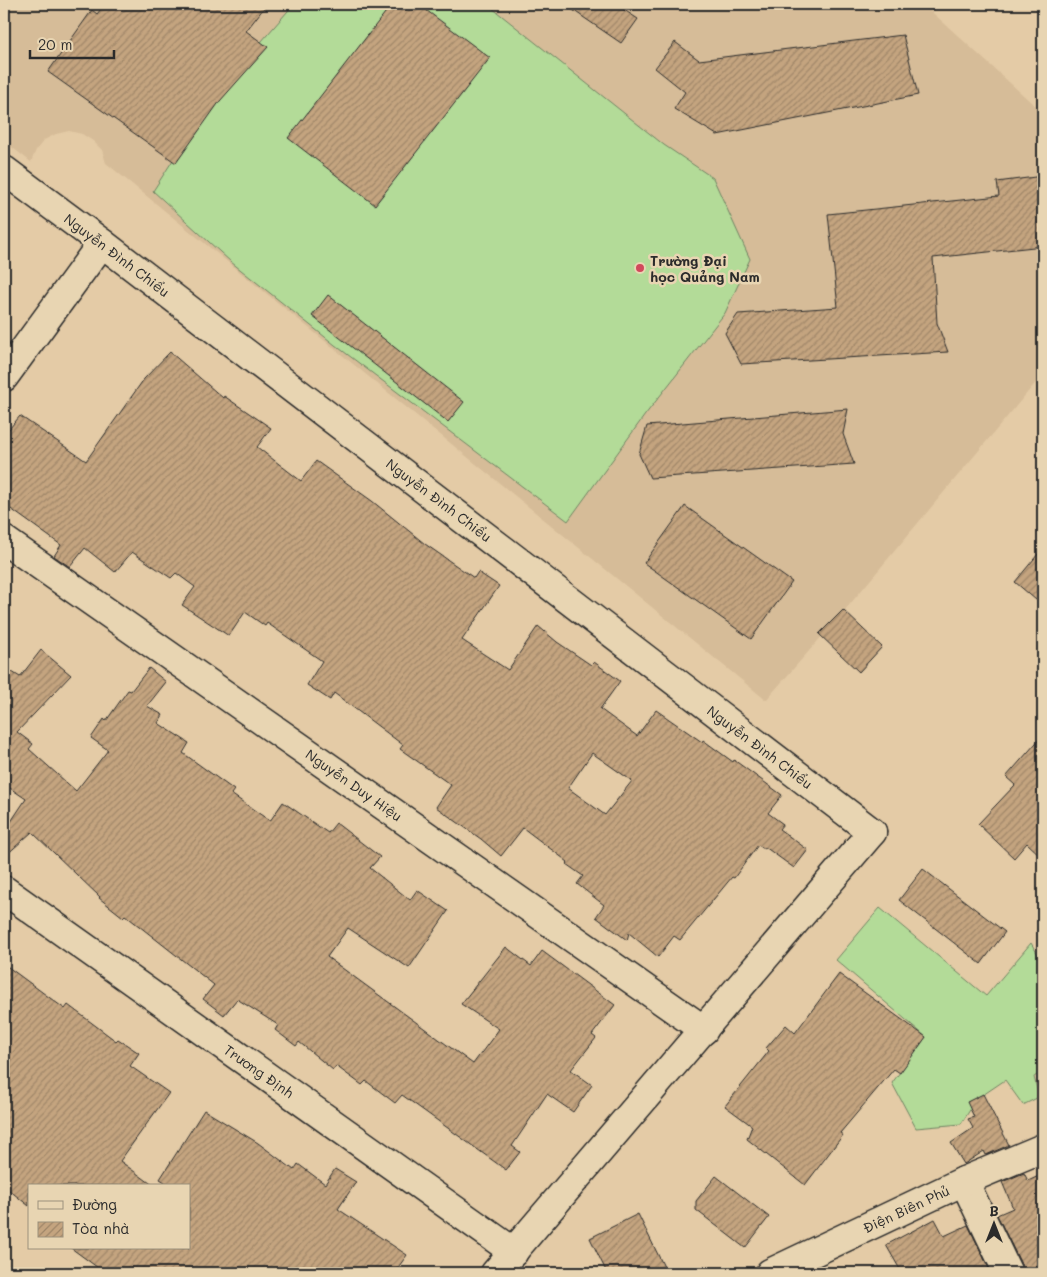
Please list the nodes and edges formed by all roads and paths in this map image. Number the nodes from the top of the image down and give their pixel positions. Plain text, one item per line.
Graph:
1 (4, 170) edge
2 (102, 243) junction
3 (4, 377) edge
4 (4, 540) edge
5 (4, 890) edge
6 (704, 1030) junction
7 (1043, 1148) edge
8 (964, 1181) junction
9 (514, 1252) junction
10 (495, 1273) edge
11 (770, 1273) edge
12 (1008, 1273) edge

1 - 2 street, Nguyễn Đình Chiểu
2 - 3 street
2 - 6 street, Nguyễn Đình Chiểu
4 - 6 street, Nguyễn Duy Hiệu
5 - 9 street, Trương Định
6 - 9 street
7 - 8 street, Điện Biên Phủ
8 - 11 street, Điện Biên Phủ
8 - 12 street
9 - 10 street

